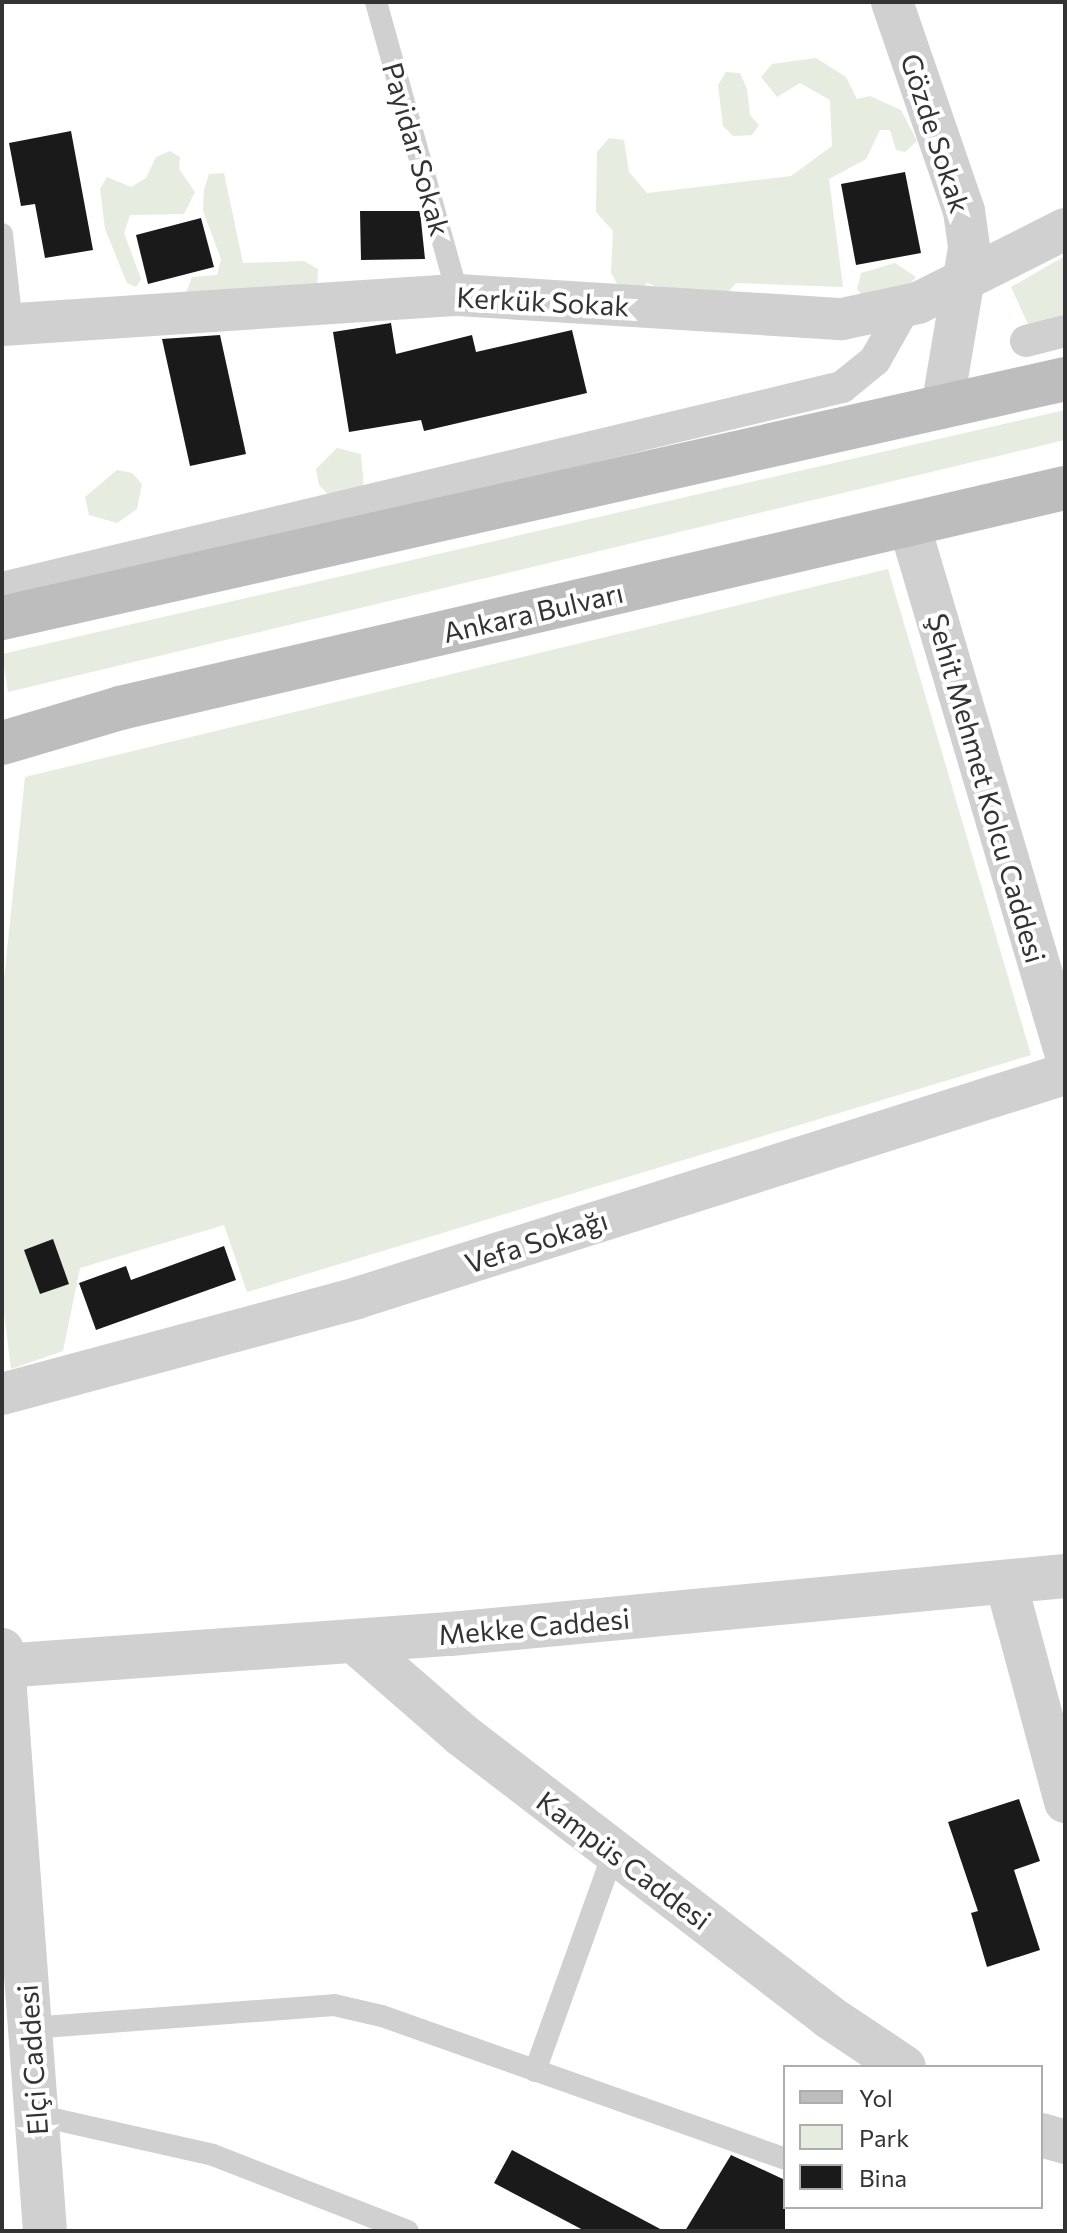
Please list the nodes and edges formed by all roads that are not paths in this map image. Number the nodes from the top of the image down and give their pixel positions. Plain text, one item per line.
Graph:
1 (376, 2) edge
2 (892, 2) edge
3 (1065, 229) edge
4 (2, 234) edge
5 (966, 279) junction
6 (458, 295) junction
7 (904, 309) junction
8 (7, 324) edge
9 (1065, 331) edge
10 (1026, 341) dead end
11 (1065, 379) edge
12 (942, 408) junction
13 (1065, 488) edge
14 (909, 524) junction
15 (2, 588) edge
16 (2, 618) edge
17 (2, 743) edge
18 (1065, 1052) edge
19 (1065, 1074) edge
20 (2, 1394) edge
21 (1065, 1576) edge
22 (1006, 1583) junction
23 (354, 1641) junction
24 (3, 1661) edge
25 (1065, 1802) edge
26 (614, 1852) junction
27 (30, 2028) junction
28 (901, 2065) edge
29 (535, 2071) junction
30 (36, 2115) junction
31 (1043, 2136) edge
32 (1065, 2142) edge
33 (783, 2158) edge
34 (45, 2231) edge
35 (408, 2231) edge

1 - 6 lane, Payidar Sokak
2 - 5 street, Gözde Sokak
3 - 5 street, Kerkük Sokak
4 - 8 lane
5 - 7 street, Kerkük Sokak
5 - 12 street, Gözde Sokak
6 - 7 street, Kerkük Sokak
6 - 8 street, Kerkük Sokak
7 - 15 street
9 - 10 street
11 - 12 main road
12 - 16 main road
13 - 14 main road, Ankara Bulvarı
14 - 17 main road, Ankara Bulvarı
14 - 18 street, Şehit Mehmet Kolcu Caddesi
19 - 20 street, Vefa Sokağı
21 - 22 street, Mekke Caddesi
22 - 23 street, Mekke Caddesi
22 - 25 street
23 - 24 street, Mekke Caddesi
23 - 26 street, Kampüs Caddesi
24 - 27 street, Elçi Caddesi
26 - 28 street, Kampüs Caddesi
26 - 29 lane
27 - 29 lane
27 - 30 street, Elçi Caddesi
29 - 33 lane
30 - 34 street, Elçi Caddesi
30 - 35 lane
31 - 32 street

